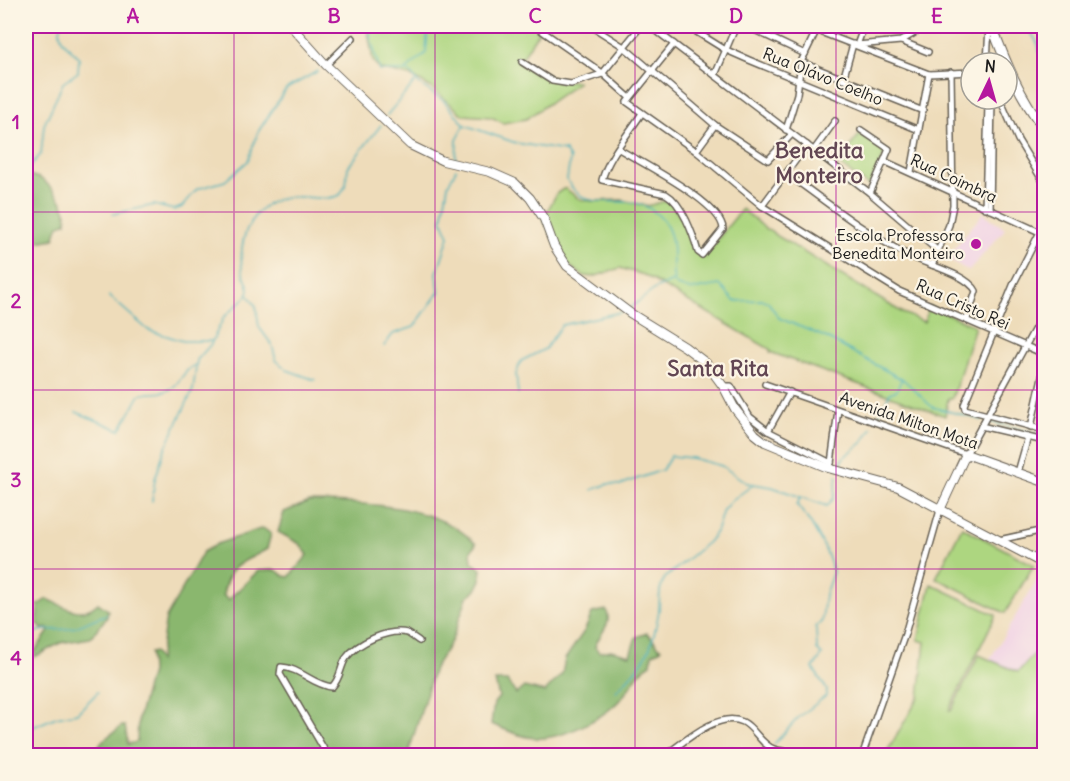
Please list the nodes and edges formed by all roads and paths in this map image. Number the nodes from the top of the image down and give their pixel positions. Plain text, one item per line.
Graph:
1 (291, 26) edge
2 (535, 26) edge
3 (591, 26) edge
4 (641, 26) edge
5 (650, 26) edge
6 (687, 26) edge
7 (736, 26) edge
8 (746, 26) edge
9 (816, 26) edge
10 (864, 26) edge
11 (927, 26) edge
12 (991, 26) edge
13 (353, 38) dead end
14 (901, 40) junction
15 (674, 44) junction
16 (855, 45) junction
17 (624, 46) junction
18 (724, 49) junction
19 (1001, 50) joint
20 (988, 51) edge
21 (928, 52) dead end
22 (805, 54) junction
23 (522, 62) dead end
24 (801, 62) junction
25 (326, 65) junction
26 (652, 72) junction
27 (951, 72) junction
28 (959, 72) edge
29 (602, 74) junction
30 (929, 74) junction
31 (715, 75) junction
32 (843, 80) junction
33 (798, 81) junction
34 (629, 100) junction
35 (923, 111) junction
36 (989, 111) edge
37 (1005, 111) edge
38 (642, 113) junction
39 (835, 121) dead end
40 (715, 125) junction
41 (1044, 128) edge
42 (786, 130) junction
43 (861, 130) dead end
44 (919, 130) junction
45 (792, 134) junction
46 (807, 145) junction
47 (619, 149) junction
48 (814, 150) junction
49 (696, 151) junction
50 (884, 161) junction
51 (911, 172) junction
52 (786, 173) junction
53 (1044, 183) edge
54 (870, 193) junction
55 (952, 193) junction
56 (762, 206) junction
57 (987, 209) junction
58 (1042, 233) edge
59 (938, 251) junction
60 (932, 265) junction
61 (1044, 312) edge
62 (967, 319) junction
63 (993, 332) junction
64 (1025, 347) junction
65 (1044, 354) edge
66 (1044, 368) edge
67 (765, 384) dead end
68 (723, 386) junction
69 (790, 392) junction
70 (838, 410) junction
71 (985, 420) junction
72 (1031, 427) junction
73 (1044, 430) edge
74 (768, 431) junction
75 (1028, 437) junction
76 (1044, 441) edge
77 (966, 454) junction
78 (830, 465) junction
79 (1018, 472) junction
80 (1044, 482) edge
81 (940, 510) junction
82 (1044, 530) edge
83 (996, 540) junction
84 (1044, 564) edge
85 (419, 641) dead end
86 (328, 756) edge
87 (664, 756) edge
88 (829, 756) edge
89 (862, 756) edge

1 - 25 main road
2 - 29 street, Rua Cristo Rei
3 - 17 street
4 - 17 street
5 - 15 street
6 - 18 street, Rua Olávo Coelho
7 - 18 street
8 - 22 street
9 - 16 street
9 - 22 street
10 - 16 street
11 - 14 street
12 - 19 main road
12 - 20 street
13 - 25 street
14 - 16 street
14 - 21 street
15 - 26 street
15 - 31 street
16 - 30 street
16 - 32 street
17 - 26 street
17 - 29 street
18 - 31 street
18 - 33 street, Rua Olávo Coelho
19 - 41 main road
22 - 24 street
23 - 29 street
24 - 32 street
24 - 33 street
25 - 68 main road
26 - 34 street
26 - 40 street
27 - 28 street
27 - 30 street
27 - 55 street
29 - 34 street, Rua Cristo Rei
30 - 35 street
31 - 42 street
32 - 35 street
33 - 42 street
33 - 44 street, Rua Olávo Coelho
34 - 38 street, Rua Cristo Rei
35 - 44 street
36 - 57 street
37 - 53 street
38 - 47 street
38 - 49 street, Rua Cristo Rei
39 - 48 street
40 - 45 street
40 - 49 street
42 - 45 street
43 - 50 street
44 - 51 street
45 - 46 street
46 - 48 street
46 - 52 street
47 - 47 street
48 - 54 street
49 - 56 street, Rua Cristo Rei
50 - 51 street, Rua Coimbra
50 - 54 street, Rua Coimbra
51 - 55 street, Rua Coimbra
52 - 56 street
52 - 60 street
54 - 59 street
55 - 57 street, Rua Coimbra
55 - 59 street
56 - 62 street, Rua Cristo Rei
57 - 58 street, Rua Coimbra
58 - 63 street
59 - 60 street
60 - 62 street
61 - 64 street
62 - 63 street, Rua Cristo Rei
63 - 64 street, Rua Cristo Rei
63 - 71 street
64 - 65 street, Rua Cristo Rei
64 - 71 street
66 - 72 street
67 - 69 street, Avenida Milton Mota
68 - 74 street
68 - 78 main road
69 - 70 street, Avenida Milton Mota
69 - 74 street
70 - 77 street, Avenida Milton Mota
70 - 78 street
71 - 72 street
71 - 75 street
71 - 77 street
72 - 73 street
74 - 78 street
75 - 76 street
75 - 79 street
77 - 79 main road, Avenida Milton Mota
77 - 81 main road
78 - 81 main road
79 - 80 main road, Avenida Milton Mota
81 - 83 main road
81 - 89 street
82 - 83 street
83 - 84 main road
85 - 86 street
87 - 88 street

